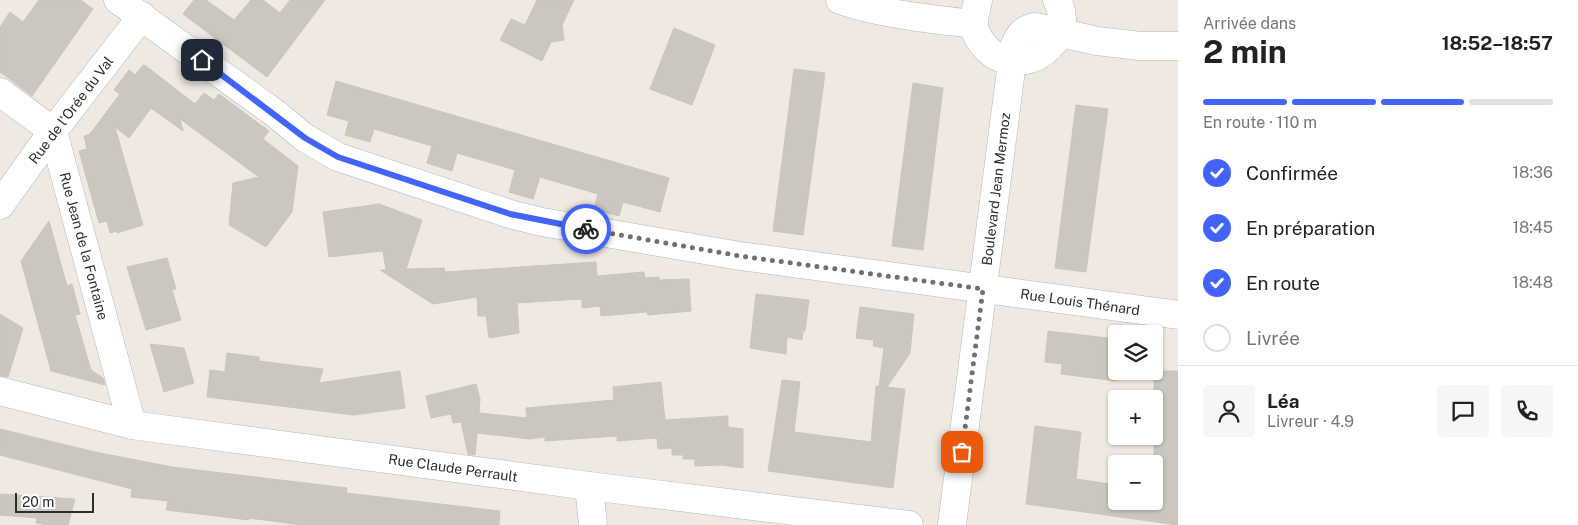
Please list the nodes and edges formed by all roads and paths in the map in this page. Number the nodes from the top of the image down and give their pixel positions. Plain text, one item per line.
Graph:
1 (118, 0) edge
2 (840, 0) edge
3 (1057, 0) edge
4 (976, 12) edge
5 (142, 16) junction
6 (1059, 33) junction
7 (1178, 46) edge
8 (1012, 61) junction
9 (0, 92) edge
10 (54, 131) junction
11 (0, 205) edge
12 (983, 289) junction
13 (1178, 315) edge
14 (0, 390) edge
15 (132, 425) junction
16 (589, 486) junction
17 (593, 525) edge
18 (909, 525) edge
19 (952, 525) edge

1 - 5 street, Rue Louis Thénard
2 - 4 street
3 - 6 street
4 - 8 street
5 - 10 street, Rue de l'Orée du Val
5 - 12 street, Rue Louis Thénard
6 - 7 street
6 - 8 street, Boulevard Jean Mermoz
8 - 12 street, Boulevard Jean Mermoz
9 - 10 street
10 - 11 street, Rue de l'Orée du Val
10 - 15 street, Rue Jean de la Fontaine
12 - 13 street, Rue Louis Thénard
12 - 19 street, Boulevard Jean Mermoz
14 - 15 street, Rue Claude Perrault
15 - 16 street, Rue Claude Perrault
16 - 17 street
16 - 18 street, Rue Claude Perrault

